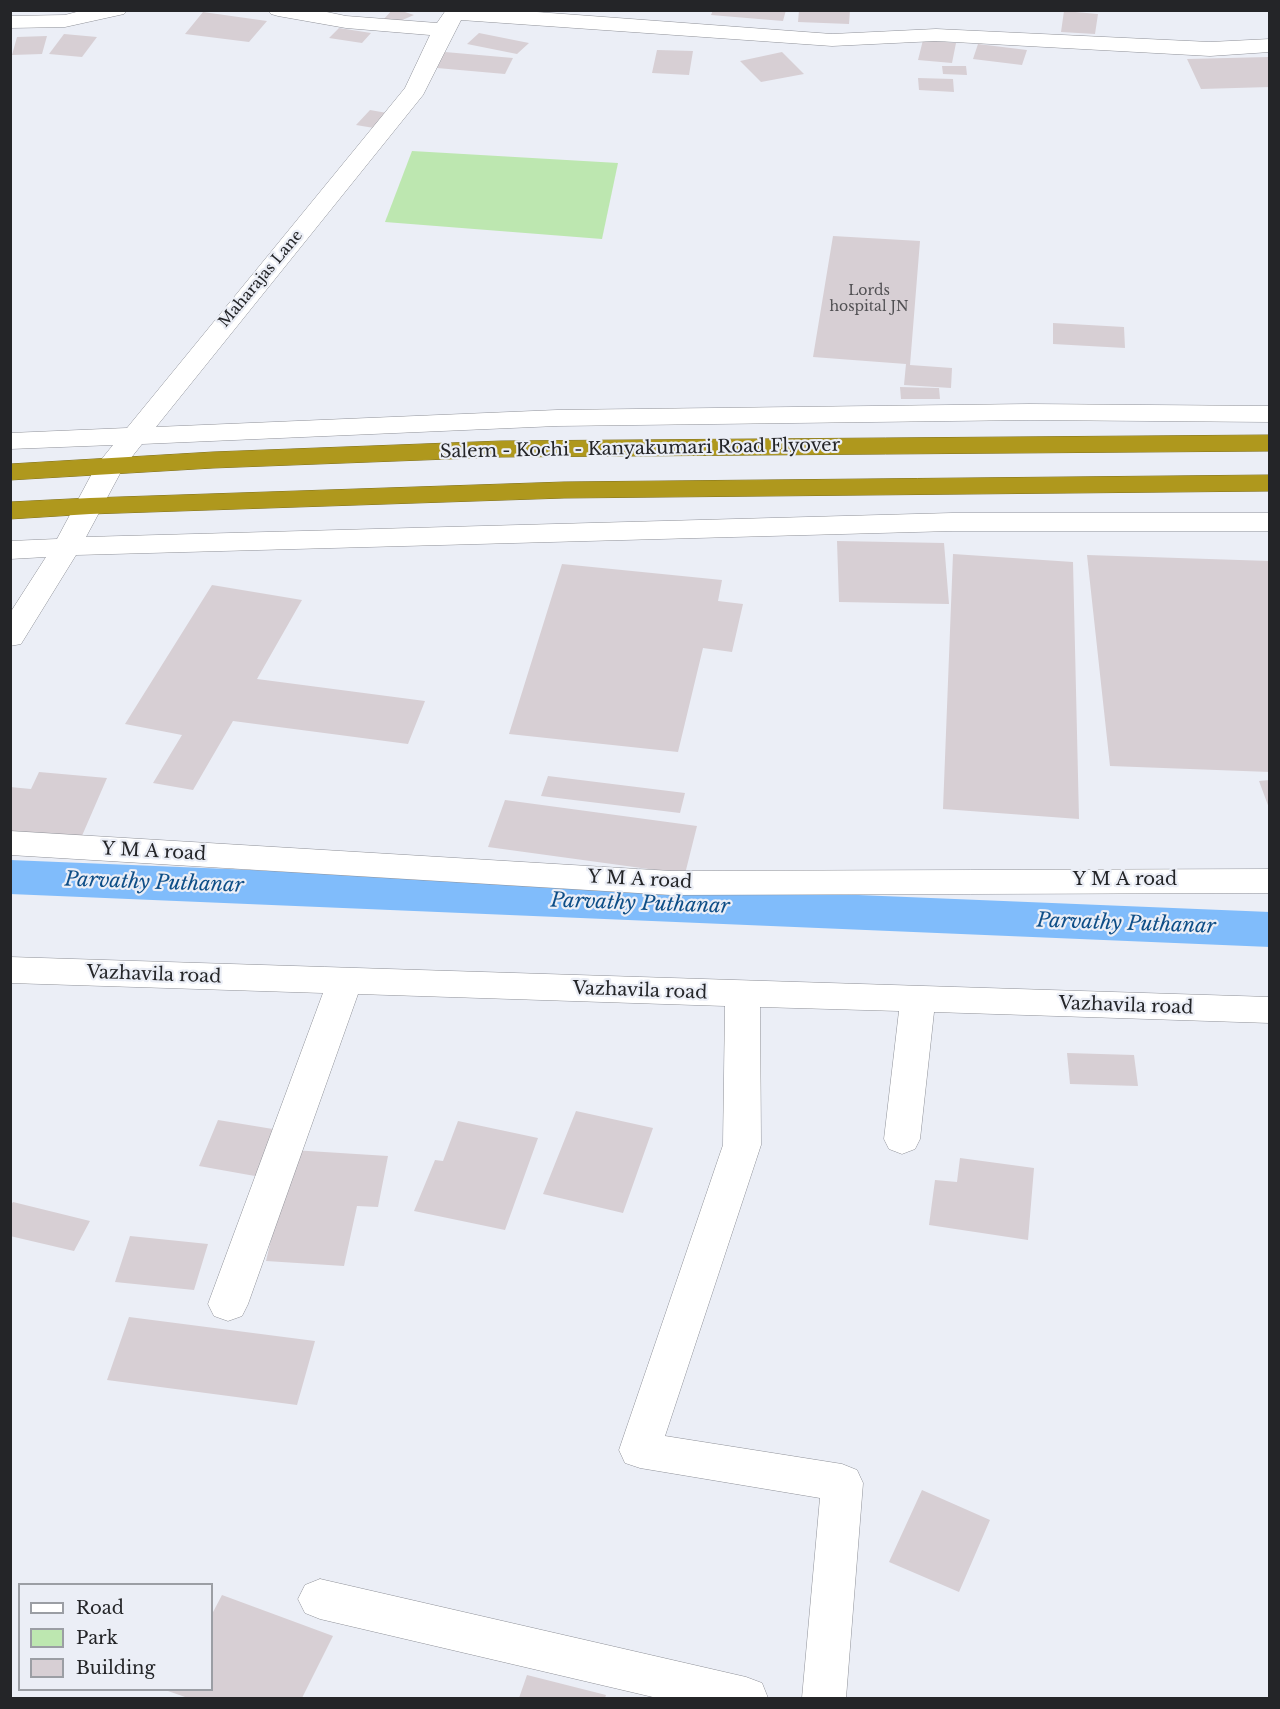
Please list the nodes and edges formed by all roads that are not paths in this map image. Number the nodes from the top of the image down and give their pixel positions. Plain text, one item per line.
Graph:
1 (117, 10) edge
2 (278, 10) edge
3 (452, 18) edge
4 (10, 22) edge
5 (1269, 45) edge
6 (1269, 414) edge
7 (132, 438) junction
8 (10, 441) edge
9 (1269, 443) edge
10 (110, 466) junction
11 (10, 472) edge
12 (1269, 483) edge
13 (90, 506) junction
14 (10, 511) edge
15 (1269, 522) edge
16 (66, 548) junction
17 (10, 550) edge
18 (10, 637) edge
19 (10, 843) edge
20 (1269, 881) edge
21 (10, 970) edge
22 (345, 981) junction
23 (743, 994) junction
24 (918, 1000) junction
25 (1269, 1010) edge
26 (902, 1139) dead end
27 (228, 1304) dead end
28 (320, 1599) dead end
29 (746, 1698) edge
30 (824, 1698) edge

1 - 4 street
2 - 3 street
3 - 5 street
3 - 7 street, Maharajas Lane
6 - 7 street
7 - 8 street
7 - 10 street, Maharajas Lane
9 - 10 highway, Salem - Kochi - Kanyakumari Road Flyover
10 - 11 highway, Salem - Kochi - Kanyakumari Road Flyover
10 - 13 street, Maharajas Lane
12 - 13 highway
13 - 14 highway
13 - 16 street, Maharajas Lane
15 - 16 street
16 - 17 street
16 - 18 street, Maharajas Lane
19 - 20 street, Y M A road
21 - 22 street, Vazhavila road
22 - 23 street, Vazhavila road
22 - 27 street
23 - 24 street, Vazhavila road
23 - 30 street
24 - 25 street, Vazhavila road
24 - 26 street
28 - 29 street

